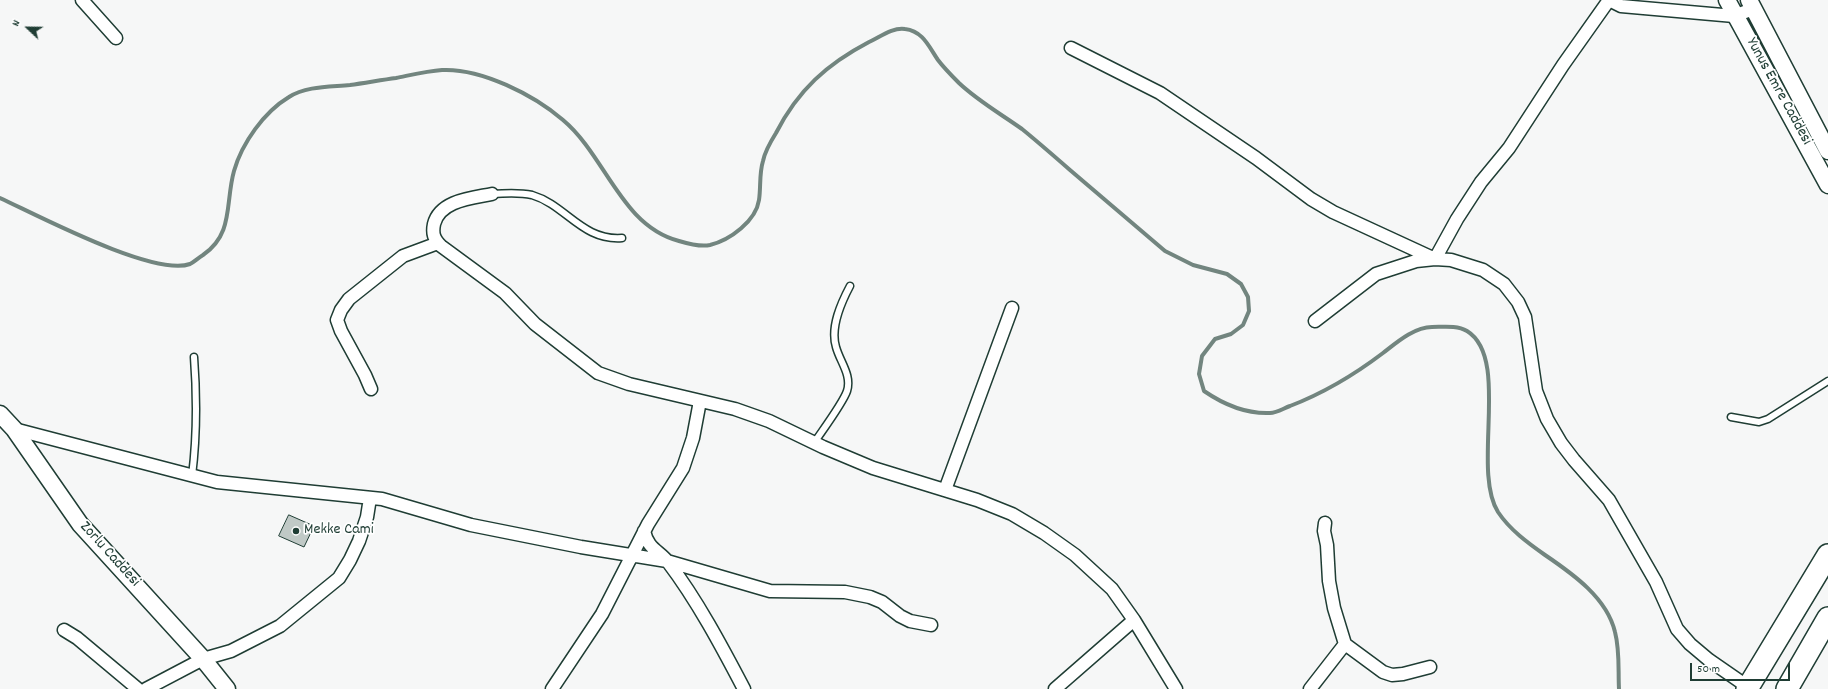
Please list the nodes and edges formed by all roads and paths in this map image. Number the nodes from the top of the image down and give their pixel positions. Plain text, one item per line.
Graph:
1 (82, 0) edge
2 (1609, 0) edge
3 (1726, 0) edge
4 (1751, 5) edge
5 (1734, 16) junction
6 (116, 38) dead end
7 (1071, 48) dead end
8 (1828, 151) edge
9 (1828, 185) edge
10 (492, 194) joint
11 (622, 238) dead end
12 (438, 243) junction
13 (1435, 259) junction
14 (850, 286) dead end
15 (1012, 308) dead end
16 (1315, 321) dead end
17 (194, 357) dead end
18 (1828, 381) edge
19 (371, 389) dead end
20 (700, 401) junction
21 (0, 414) edge
22 (1731, 417) dead end
23 (14, 429) junction
24 (814, 443) junction
25 (192, 476) junction
26 (945, 490) junction
27 (370, 498) junction
28 (1325, 523) dead end
29 (644, 531) junction
30 (632, 555) junction
31 (1828, 555) edge
32 (667, 561) junction
33 (1828, 618) edge
34 (1134, 620) junction
35 (931, 625) dead end
36 (64, 630) dead end
37 (1346, 644) junction
38 (203, 659) junction
39 (1430, 667) dead end
40 (1748, 688) edge
41 (138, 689) edge
42 (146, 689) edge
43 (227, 689) edge
44 (552, 689) edge
45 (744, 689) edge
46 (1055, 689) edge
47 (1176, 689) edge
48 (1310, 689) edge
49 (1787, 689) edge

1 - 6 street
2 - 5 street
2 - 13 street
3 - 5 street, Yunus Emre Caddesi
4 - 5 street
4 - 8 street, Yunus Emre Caddesi
5 - 9 street, Yunus Emre Caddesi
7 - 13 street
10 - 11 lane
10 - 12 street
12 - 19 street
12 - 20 street
13 - 16 street
13 - 40 street
14 - 24 lane
15 - 26 street
17 - 25 lane
18 - 22 lane
20 - 24 street
20 - 29 street
21 - 23 street, Zorlu Caddesi
23 - 25 street
23 - 38 street, Zorlu Caddesi
24 - 26 street
25 - 27 street
26 - 34 street
27 - 30 street
27 - 38 street
28 - 37 street
29 - 30 street
29 - 32 street
30 - 32 street
30 - 44 street
31 - 40 highway
32 - 35 street
32 - 45 street
33 - 49 highway
34 - 46 street
34 - 47 street
36 - 41 street
37 - 39 street
37 - 48 street
38 - 42 street
38 - 43 street, Zorlu Caddesi

